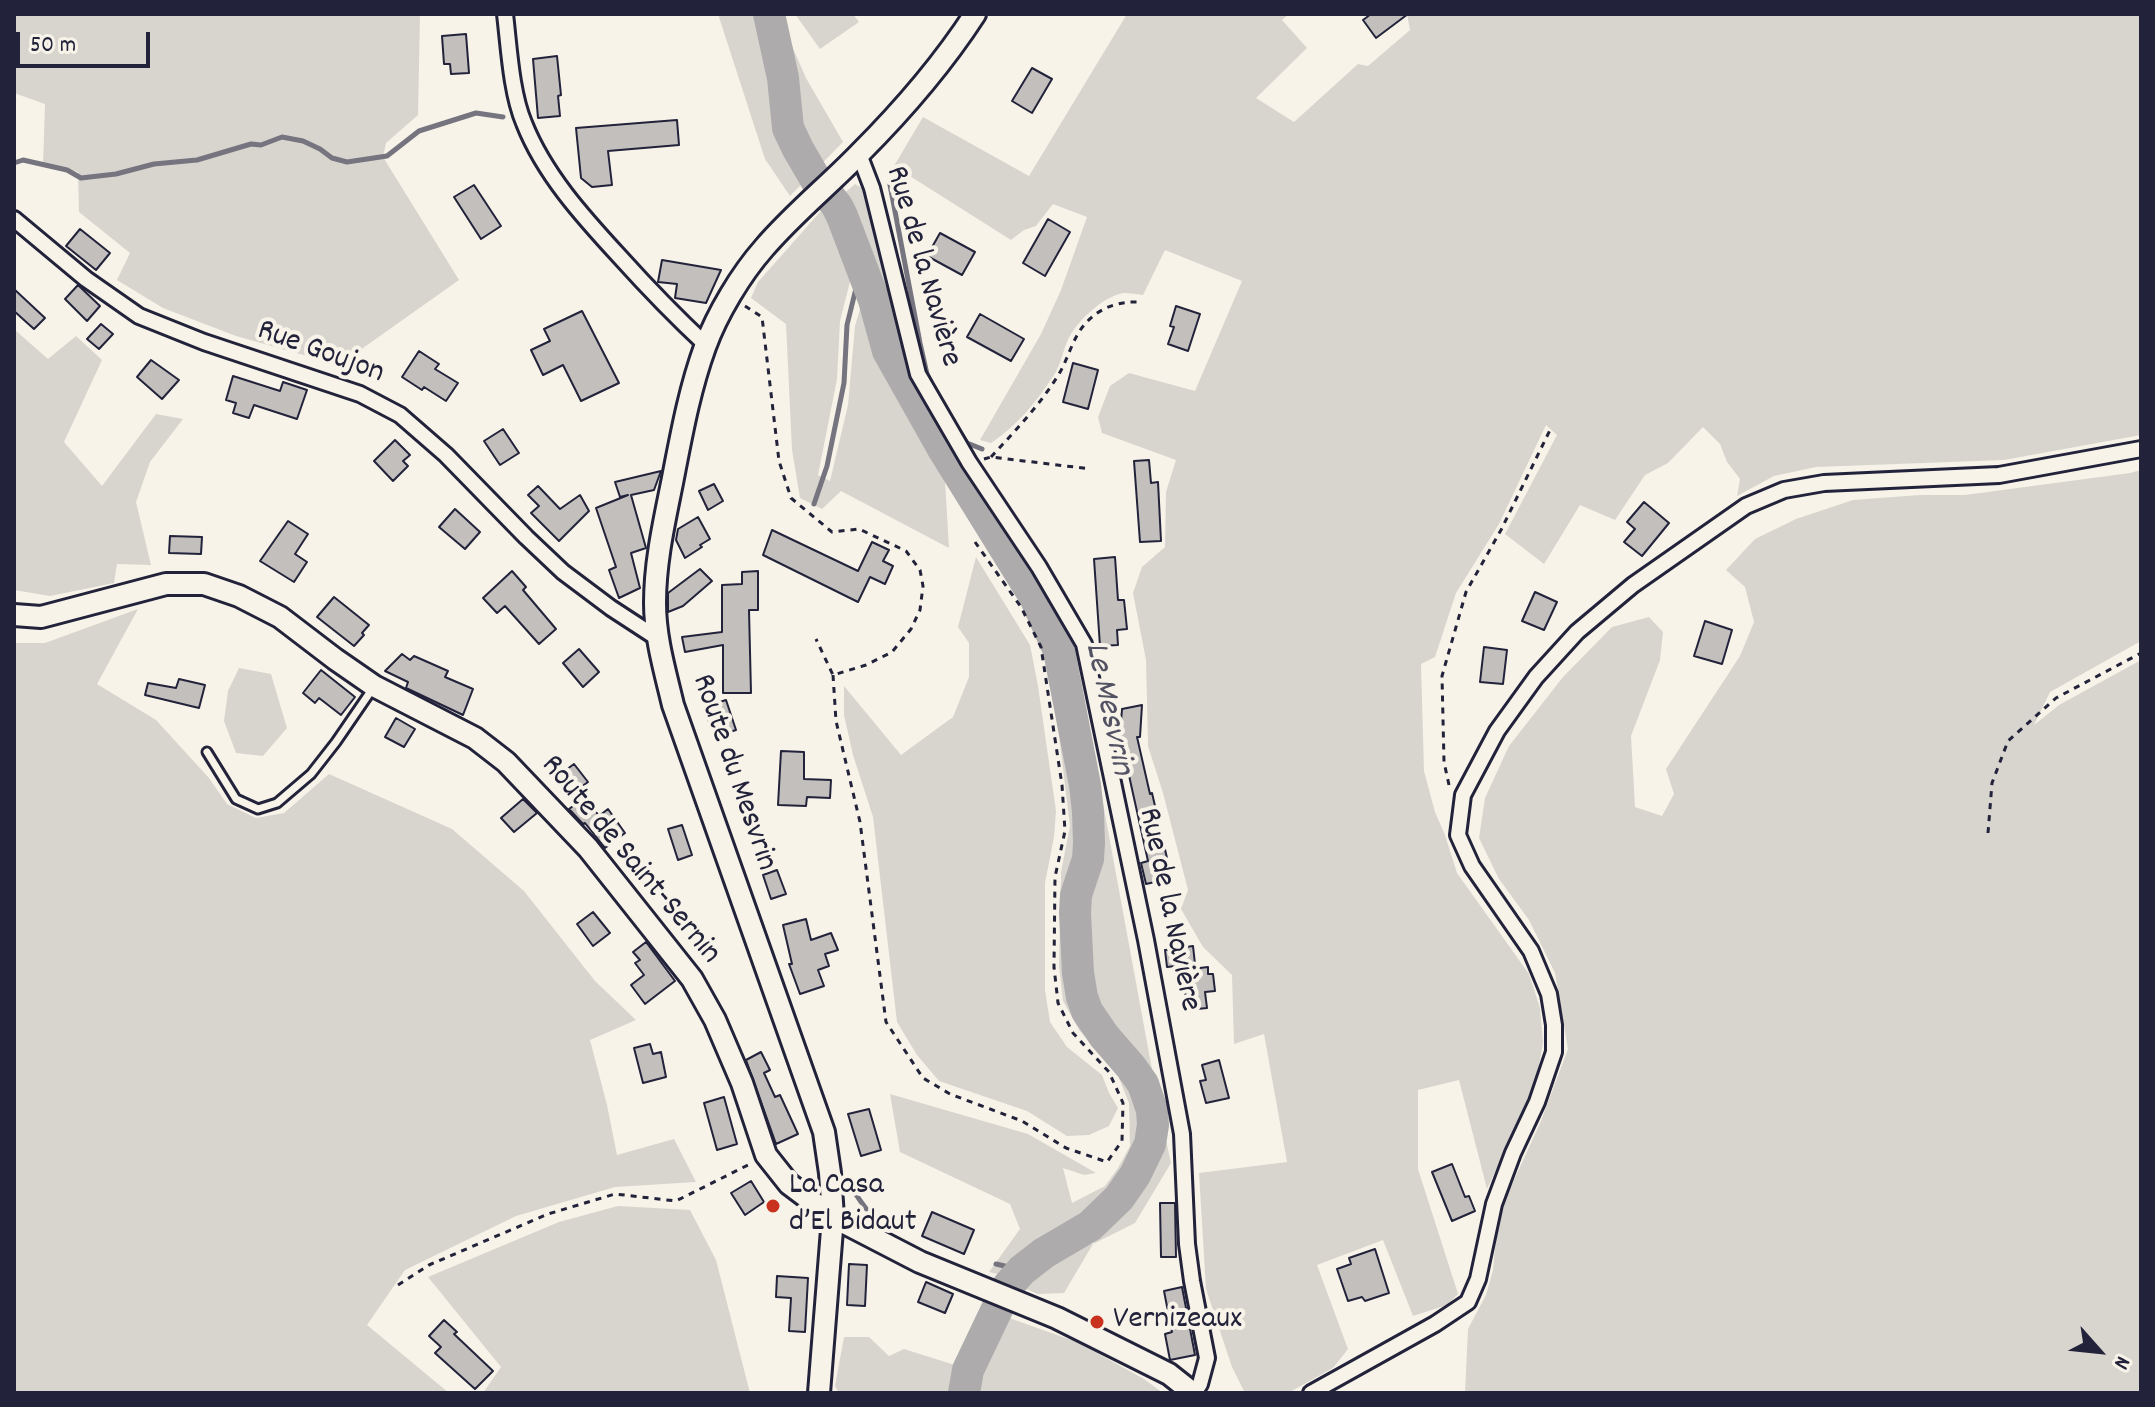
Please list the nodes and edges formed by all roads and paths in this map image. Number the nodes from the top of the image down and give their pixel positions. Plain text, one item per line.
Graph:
1 (505, 14) edge
2 (975, 14) edge
3 (859, 154) junction
4 (14, 219) edge
5 (728, 300) junction
6 (1141, 302) dead end
7 (706, 345) junction
8 (1552, 426) dead end
9 (2141, 449) edge
10 (991, 457) junction
11 (969, 462) junction
12 (1091, 469) dead end
13 (975, 542) dead end
14 (14, 615) edge
15 (657, 638) junction
16 (816, 639) dead end
17 (2141, 653) edge
18 (833, 675) junction
19 (374, 686) junction
20 (207, 752) dead end
21 (1450, 791) dead end
22 (1988, 833) dead end
23 (766, 1155) junction
24 (833, 1217) junction
25 (398, 1285) dead end
26 (819, 1393) edge
27 (1193, 1393) edge
28 (1311, 1393) edge

1 - 7 street
2 - 3 main road, Route du Mesvrin
3 - 5 main road, Route du Mesvrin
3 - 11 street, Rue de la Navière
4 - 15 street, Rue Goujon
5 - 7 main road, Route du Mesvrin
5 - 18 path
6 - 10 path
7 - 15 main road, Route du Mesvrin
8 - 21 path
9 - 28 street
10 - 11 path
10 - 12 path
11 - 27 street, Rue de la Navière
13 - 18 path
14 - 19 main road, Route de Saint-Sernin
15 - 24 main road, Route du Mesvrin
16 - 18 path
17 - 22 path
19 - 20 lane
19 - 23 main road, Route de Saint-Sernin
23 - 24 main road, Route de Saint-Sernin
23 - 25 path
24 - 26 main road, Route du Mesvrin
24 - 27 main road, Route de Saint-Sernin

